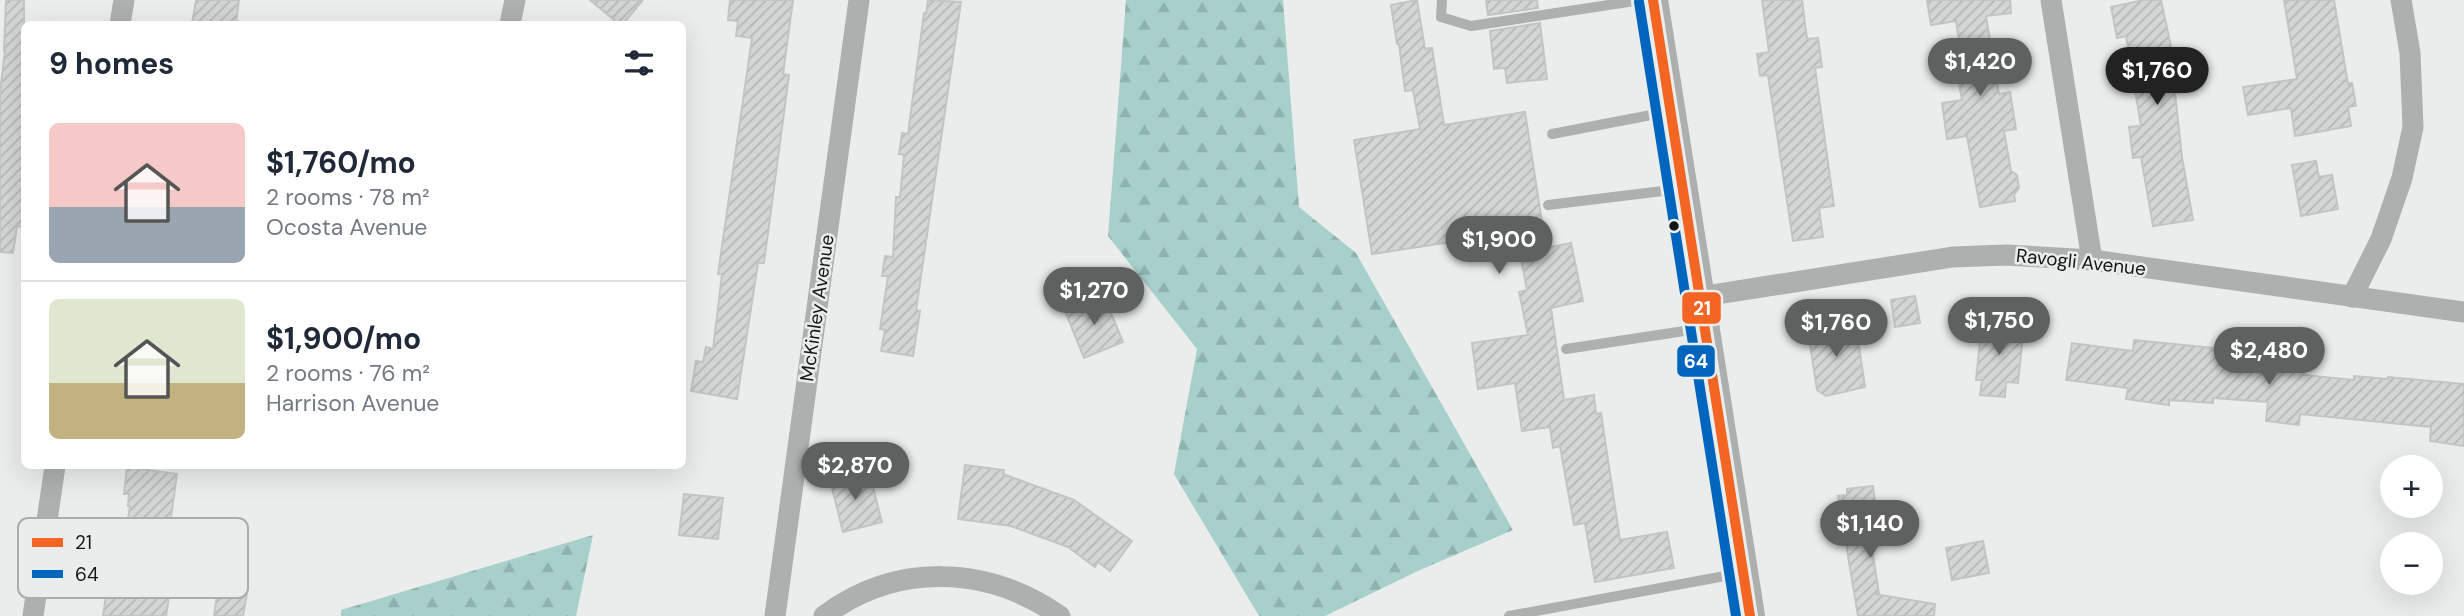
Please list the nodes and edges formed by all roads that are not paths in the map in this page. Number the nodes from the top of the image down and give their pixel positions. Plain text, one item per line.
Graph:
1 (124, 0) edge
2 (515, 0) edge
3 (859, 0) edge
4 (1442, 0) edge
5 (1641, 0) edge
6 (1653, 0) edge
7 (2051, 0) edge
8 (2401, 0) edge
9 (120, 21) edge
10 (511, 21) edge
11 (1670, 111) junction
12 (1552, 134) dead end
13 (1682, 188) junction
14 (1548, 205) dead end
15 (2092, 260) junction
16 (1699, 298) junction
17 (2352, 298) junction
18 (2464, 312) edge
19 (1704, 328) junction
20 (1566, 349) dead end
21 (55, 469) edge
22 (47, 518) edge
23 (1743, 573) junction
24 (36, 598) edge
25 (33, 616) edge
26 (775, 616) edge
27 (824, 616) edge
28 (1059, 616) edge
29 (1510, 616) edge
30 (1750, 616) edge

1 - 9 street
2 - 10 street
3 - 26 street, McKinley Avenue
4 - 5 lane
6 - 11 main road
7 - 15 street
8 - 17 street
11 - 12 lane
11 - 13 main road
13 - 14 lane
13 - 16 main road
15 - 16 street, Ravogli Avenue
15 - 17 street, Ravogli Avenue
16 - 19 main road
17 - 18 street, Ravogli Avenue
19 - 20 lane
19 - 23 main road
21 - 22 street
23 - 29 lane
23 - 30 main road
24 - 25 street
27 - 28 street

